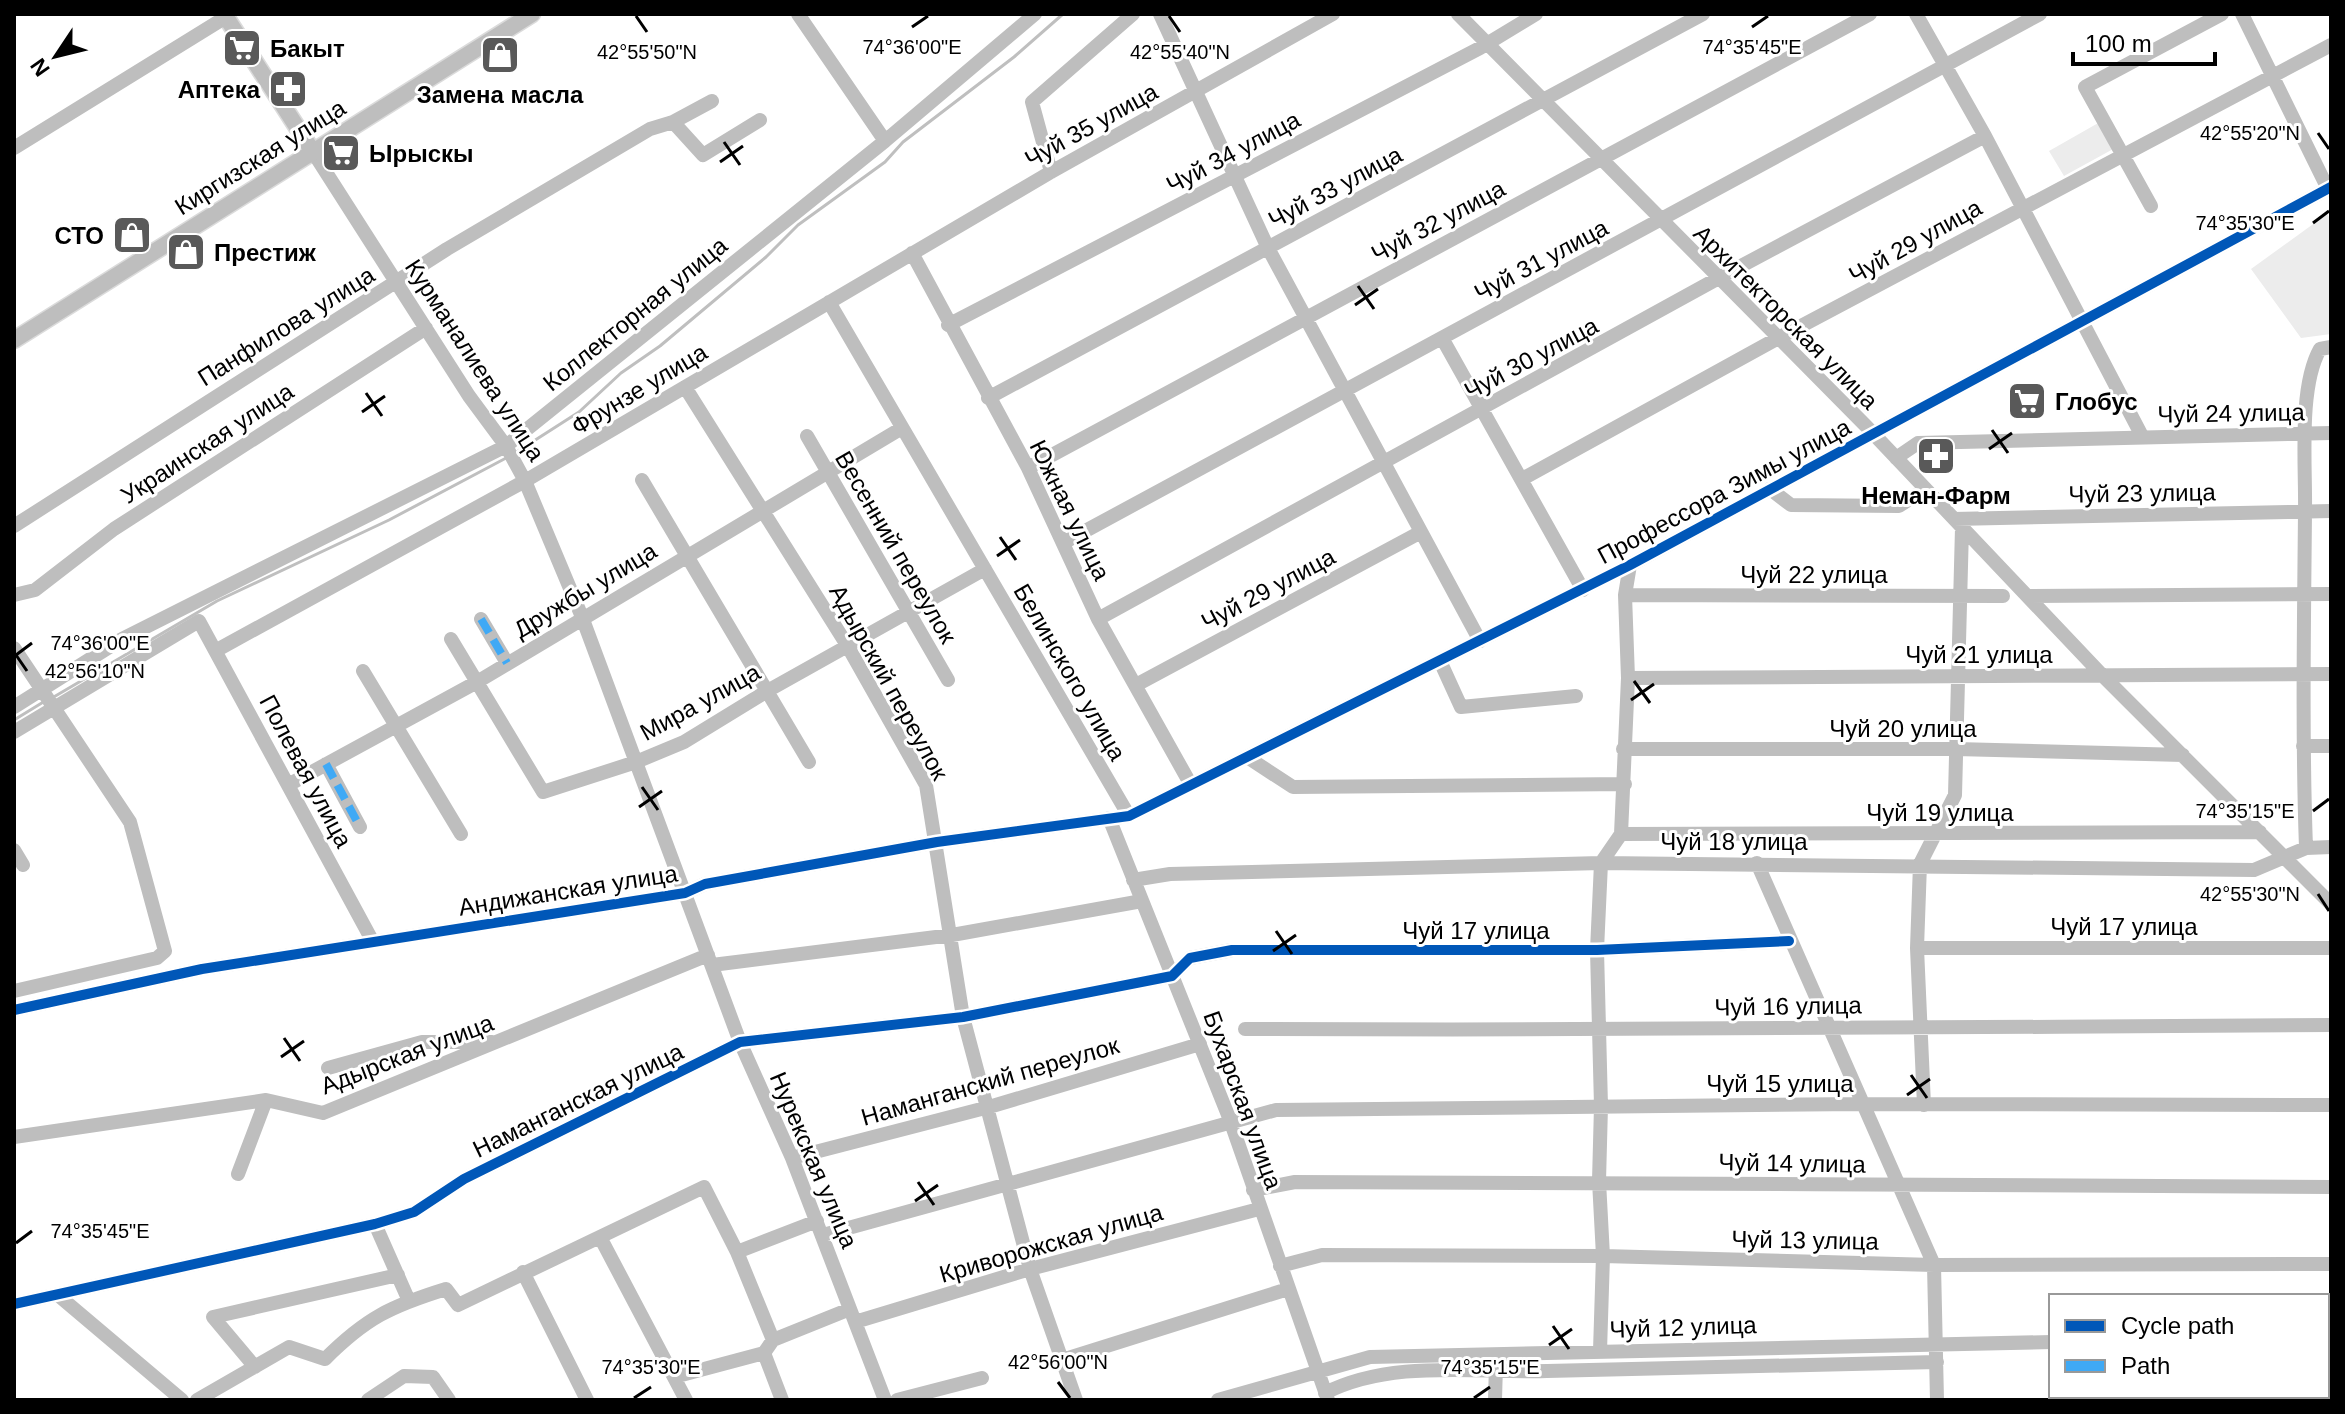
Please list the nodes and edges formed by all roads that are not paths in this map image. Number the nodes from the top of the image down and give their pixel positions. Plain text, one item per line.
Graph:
1 (532, 14) edge
2 (798, 14) edge
3 (1035, 14) edge
4 (1133, 14) edge
5 (1160, 14) edge
6 (1333, 14) edge
7 (1458, 14) edge
8 (1536, 14) edge
9 (1703, 14) edge
10 (1870, 14) edge
11 (1916, 14) edge
12 (2040, 14) edge
13 (2222, 14) edge
14 (2242, 14) edge
15 (225, 16) edge
16 (1486, 43) junction
17 (2331, 45) edge
18 (1945, 64) junction
19 (2273, 76) junction
20 (1197, 91) junction
21 (1542, 100) junction
22 (712, 101) dead end
23 (760, 120) dead end
24 (673, 122) junction
25 (1985, 136) junction
26 (885, 141) junction
27 (14, 148) edge
28 (313, 152) junction
29 (2123, 156) junction
30 (1601, 159) junction
31 (1051, 172) junction
32 (1236, 176) junction
33 (2329, 188) edge
34 (2151, 206) dead end
35 (2023, 207) junction
36 (1661, 220) junction
37 (1268, 248) junction
38 (912, 253) junction
39 (1719, 278) junction
40 (396, 282) junction
41 (829, 302) junction
42 (1306, 318) junction
43 (2082, 318) junction
44 (948, 325) junction
45 (426, 328) junction
46 (1442, 338) junction
47 (1780, 339) junction
48 (14, 340) edge
49 (2325, 348) edge
50 (685, 387) junction
51 (1345, 391) junction
52 (988, 398) junction
53 (1481, 410) junction
54 (902, 428) junction
55 (1873, 433) junction
56 (2306, 433) junction
57 (2331, 433) edge
58 (807, 436) dead end
59 (2142, 436) junction
60 (506, 446) junction
61 (1896, 458) junction
62 (1384, 463) junction
63 (1028, 468) junction
64 (828, 472) junction
65 (1522, 479) junction
66 (642, 480) dead end
67 (525, 481) junction
68 (1770, 489) junction
69 (1925, 489) junction
70 (763, 510) junction
71 (2305, 511) junction
72 (2331, 511) edge
73 (1958, 523) junction
74 (14, 526) edge
75 (1421, 532) junction
76 (1063, 543) junction
77 (686, 555) junction
78 (1630, 565) junction
79 (985, 569) junction
80 (1583, 590) junction
81 (2304, 594) junction
82 (2331, 594) edge
83 (14, 595) edge
84 (1625, 595) junction
85 (1958, 595) junction
86 (2003, 596) dead end
87 (2027, 596) junction
88 (908, 611) junction
89 (582, 617) junction
90 (481, 619) dead end
91 (1098, 619) junction
92 (451, 639) dead end
93 (1480, 641) junction
94 (847, 645) junction
95 (14, 648) edge
96 (217, 650) junction
97 (1440, 661) junction
98 (507, 663) junction
99 (363, 671) dead end
100 (2303, 674) junction
101 (2331, 674) edge
102 (1956, 676) junction
103 (2103, 676) junction
104 (1628, 678) junction
105 (948, 680) dead end
106 (477, 682) junction
107 (1136, 685) junction
108 (40, 690) junction
109 (769, 690) junction
110 (1576, 696) dead end
111 (14, 707) edge
112 (53, 710) junction
113 (395, 727) junction
114 (14, 732) edge
115 (2303, 746) junction
116 (2331, 746) edge
117 (1623, 749) junction
118 (1956, 749) junction
119 (2183, 755) junction
120 (1247, 757) junction
121 (636, 762) junction
122 (809, 762) dead end
123 (326, 764) junction
124 (1625, 784) junction
125 (288, 785) junction
126 (1191, 785) junction
127 (1129, 816) junction
128 (1109, 818) junction
129 (360, 827) dead end
130 (2260, 832) junction
131 (461, 834) dead end
132 (1621, 834) junction
133 (1932, 835) junction
134 (937, 842) junction
135 (2331, 847) edge
136 (2306, 848) junction
137 (14, 850) edge
138 (2284, 857) junction
139 (1601, 863) junction
140 (1757, 863) junction
141 (1920, 864) junction
142 (23, 865) dead end
143 (1133, 880) junction
144 (685, 893) junction
145 (1142, 901) junction
146 (2331, 904) edge
147 (952, 935) junction
148 (1789, 941) junction
149 (373, 942) junction
150 (1917, 948) junction
151 (2331, 948) edge
152 (1597, 950) junction
153 (710, 960) junction
154 (1172, 976) junction
155 (14, 991) edge
156 (14, 1010) edge
157 (963, 1017) junction
158 (2331, 1025) edge
159 (1829, 1026) junction
160 (1922, 1027) junction
161 (1245, 1029) dead end
162 (1600, 1031) junction
163 (498, 1042) junction
164 (740, 1042) junction
165 (1200, 1044) junction
166 (328, 1068) dead end
167 (266, 1100) junction
168 (1860, 1104) junction
169 (1924, 1105) junction
170 (2331, 1105) edge
171 (1601, 1106) junction
172 (989, 1107) junction
173 (1230, 1120) junction
174 (14, 1137) edge
175 (792, 1158) junction
176 (238, 1174) dead end
177 (1599, 1181) junction
178 (1006, 1182) junction
179 (1900, 1187) junction
180 (2331, 1187) edge
181 (1253, 1190) junction
182 (1259, 1209) junction
183 (817, 1221) junction
184 (375, 1224) junction
185 (823, 1235) junction
186 (600, 1237) junction
187 (737, 1252) junction
188 (1603, 1256) junction
189 (2331, 1264) edge
190 (1934, 1265) junction
191 (1280, 1266) junction
192 (1030, 1269) junction
193 (523, 1272) junction
194 (398, 1275) junction
195 (1288, 1289) junction
196 (59, 1296) junction
197 (409, 1301) junction
198 (14, 1304) edge
199 (852, 1316) junction
200 (773, 1340) junction
201 (1936, 1342) junction
202 (2049, 1342) edge
203 (1600, 1351) junction
204 (764, 1353) junction
205 (1497, 1354) junction
206 (1062, 1360) junction
207 (1937, 1362) junction
208 (255, 1367) junction
209 (1318, 1370) junction
210 (1496, 1372) junction
211 (674, 1377) junction
212 (982, 1378) dead end
213 (1327, 1396) edge
214 (182, 1400) edge
215 (197, 1400) edge
216 (368, 1400) edge
217 (449, 1400) edge
218 (587, 1400) edge
219 (686, 1400) edge
220 (782, 1400) edge
221 (885, 1400) edge
222 (897, 1400) edge
223 (1076, 1400) edge
224 (1218, 1400) edge
225 (1495, 1400) edge
226 (1937, 1400) edge

1 - 28 main road, Киргизская улица
2 - 26 street
3 - 26 street, Коллекторная улица
4 - 31 street
5 - 20 street
6 - 20 street, Чуй 35 улица
7 - 16 street, Архитекторская улица
8 - 16 street, Чуй 34 улица
9 - 21 street, Чуй 33 улица
10 - 30 street, Чуй 32 улица
11 - 18 street
12 - 18 street, Чуй 31 улица
13 - 29 street
14 - 19 street
15 - 27 street
15 - 28 main road, Курманалиева улица
16 - 21 street, Архитекторская улица
16 - 32 street, Чуй 34 улица
17 - 19 street, Чуй 29 улица
18 - 25 street
18 - 36 street, Чуй 31 улица
19 - 29 street, Чуй 29 улица
19 - 33 street
20 - 31 street, Чуй 35 улица
20 - 32 street
21 - 30 street, Архитекторская улица
21 - 37 street, Чуй 33 улица
22 - 24 street, Панфилова улица
23 - 24 street
24 - 40 street, Панфилова улица
25 - 35 street
25 - 39 street, Чуй 30 улица
26 - 60 street, Коллекторная улица
28 - 40 street, Курманалиева улица
28 - 48 main road, Киргизская улица
29 - 34 street
29 - 35 street, Чуй 29 улица
30 - 36 street, Архитекторская улица
30 - 42 street, Чуй 32 улица
31 - 38 street, Чуй 35 улица
32 - 37 street
32 - 44 street, Чуй 34 улица
33 - 43 street, Профессора Зимы улица
35 - 43 street
35 - 47 street, Чуй 29 улица
36 - 39 street, Архитекторская улица
36 - 46 street, Чуй 31 улица
37 - 42 street
37 - 52 street, Чуй 33 улица
38 - 41 street, Фрунзе улица
38 - 44 street, Южная улица
39 - 47 street, Архитекторская улица
39 - 53 street, Чуй 30 улица
40 - 45 street, Курманалиева улица
40 - 74 street, Панфилова улица
41 - 50 street, Фрунзе улица
41 - 54 street, Белинского улица
42 - 51 street
42 - 63 street, Чуй 32 улица
43 - 55 street, Профессора Зимы улица
43 - 59 street
44 - 52 street, Южная улица
45 - 60 street, Курманалиева улица
45 - 83 street, Украинская улица
46 - 51 street, Чуй 31 улица
46 - 53 street
47 - 55 street, Архитекторская улица
47 - 65 street, Чуй 29 улица
49 - 56 street
50 - 67 street, Фрунзе улица
50 - 70 street, Адырский переулок
51 - 62 street
51 - 76 street, Чуй 31 улица
52 - 63 street, Южная улица
53 - 62 street, Чуй 30 улица
53 - 65 street
54 - 64 street, Дружбы улица
54 - 79 street, Белинского улица
55 - 61 street, Архитекторская улица
55 - 68 street, Профессора Зимы улица
56 - 57 street, Чуй 24 улица
56 - 59 street, Чуй 24 улица
56 - 71 street
58 - 64 street, Весенний переулок
59 - 61 street, Чуй 24 улица
60 - 67 street, Курманалиева улица
60 - 108 street, Коллекторная улица
61 - 69 street, Архитекторская улица
62 - 75 street
62 - 91 street, Чуй 30 улица
63 - 76 street, Южная улица
64 - 70 street, Дружбы улица
64 - 88 street, Весенний переулок
65 - 80 street
66 - 77 street
67 - 89 street, Курманалиева улица
67 - 96 street, Фрунзе улица
68 - 69 street
68 - 78 street, Профессора Зимы улица
69 - 73 street, Архитекторская улица
70 - 77 street, Дружбы улица
70 - 94 street, Адырский переулок
71 - 72 street, Чуй 23 улица
71 - 73 street, Чуй 23 улица
71 - 81 street
73 - 85 street
73 - 87 street, Архитекторская улица
75 - 93 street
75 - 107 street, Чуй 29 улица
76 - 91 street, Южная улица
77 - 89 street, Дружбы улица
77 - 109 street
78 - 80 street, Профессора Зимы улица
78 - 84 street
79 - 88 street, Мира улица
79 - 127 street, Белинского улица
80 - 93 street, Профессора Зимы улица
81 - 82 street
81 - 87 street
81 - 100 street
84 - 85 street, Чуй 22 улица
84 - 104 street
85 - 86 street, Чуй 22 улица
85 - 102 street
87 - 103 street, Архитекторская улица
88 - 94 street, Мира улица
88 - 105 street, Весенний переулок
89 - 98 street, Дружбы улица
89 - 121 street, Курманалиева улица
90 - 98 street
91 - 107 street, Южная улица
92 - 106 street, Мира улица
93 - 97 street, Профессора Зимы улица
94 - 109 street, Мира улица
94 - 134 street, Адырский переулок
95 - 108 street
96 - 112 street, Полевая улица
96 - 125 street, Полевая улица
97 - 110 street
97 - 120 street, Профессора Зимы улица
98 - 106 street, Дружбы улица
99 - 113 street
100 - 101 street, Чуй 21 улица
100 - 103 street, Чуй 21 улица
100 - 115 street
102 - 103 street, Чуй 21 улица
102 - 104 street, Чуй 21 улица
102 - 118 street
103 - 119 street, Архитекторская улица
104 - 117 street
106 - 113 street, Дружбы улица
106 - 121 street, Мира улица
107 - 126 street, Южная улица
108 - 111 street, Коллекторная улица
108 - 112 street
109 - 121 street, Мира улица
109 - 122 street
112 - 114 street
112 - 155 street
113 - 123 street, Дружбы улица
113 - 131 street
115 - 116 street
115 - 136 street
117 - 118 street, Чуй 20 улица
117 - 124 street
118 - 119 street, Чуй 20 улица
118 - 133 street
119 - 130 street, Архитекторская улица
120 - 124 street
120 - 126 street, Профессора Зимы улица
121 - 144 street, Курманалиева улица
123 - 125 street, Дружбы улица
123 - 129 street
124 - 132 street
125 - 149 street, Полевая улица
126 - 127 street, Профессора Зимы улица
127 - 128 street, Андижанская улица
128 - 134 street, Андижанская улица
128 - 143 street, Бухарская улица
130 - 133 street, Чуй 19 улица
130 - 138 street, Архитекторская улица
132 - 133 street, Чуй 19 улица
132 - 139 street
133 - 141 street
134 - 144 street, Андижанская улица
134 - 147 street, Адырский переулок
135 - 136 street, Чуй 18 улица
136 - 138 street, Чуй 18 улица
137 - 142 street
138 - 141 street, Чуй 18 улица
138 - 146 street, Архитекторская улица
139 - 140 street, Чуй 18 улица
139 - 143 street, Чуй 18 улица
139 - 152 street
140 - 141 street, Чуй 18 улица
140 - 148 street
141 - 150 street
143 - 145 street, Бухарская улица
144 - 149 street, Андижанская улица
144 - 153 street, Нурекская улица
145 - 147 street, Адырская улица
145 - 154 street, Бухарская улица
147 - 153 street, Адырская улица
147 - 157 street, Адырский переулок
148 - 152 street, Чуй 17 улица
148 - 159 street
149 - 156 street, Андижанская улица
150 - 151 street, Чуй 17 улица
150 - 160 street
152 - 154 street, Чуй 17 улица
152 - 162 street
153 - 163 street, Адырская улица
153 - 164 street, Нурекская улица
154 - 157 street, Наманганская улица
154 - 165 street, Бухарская улица
157 - 164 street, Наманганская улица
157 - 172 street, Адырский переулок
158 - 160 street, Чуй 16 улица
159 - 160 street, Чуй 16 улица
159 - 162 street, Чуй 16 улица
159 - 168 street
160 - 169 street
161 - 162 street, Чуй 16 улица
162 - 171 street
163 - 166 street
163 - 167 street, Адырская улица
164 - 175 street, Нурекская улица
164 - 184 street, Наманганская улица
165 - 172 street, Наманганский переулок
165 - 173 street, Бухарская улица
167 - 174 street, Адырская улица
167 - 176 street
168 - 169 street, Чуй 15 улица
168 - 171 street, Чуй 15 улица
168 - 179 street
169 - 170 street, Чуй 15 улица
171 - 173 street, Чуй 15 улица
171 - 177 street
172 - 175 street, Наманганский переулок
172 - 178 street, Адырский переулок
173 - 178 street, Чуй 15 улица
173 - 181 street, Бухарская улица
175 - 183 street, Нурекская улица
177 - 179 street, Чуй 14 улица
177 - 181 street, Чуй 14 улица
177 - 188 street
178 - 185 street, Чуй 15 улица
178 - 192 street, Адырский переулок
179 - 180 street, Чуй 14 улица
179 - 190 street
181 - 182 street, Бухарская улица
182 - 191 street, Бухарская улица
182 - 192 street, Криворожская улица
183 - 185 street, Нурекская улица
183 - 187 street
184 - 194 street
184 - 196 street, Наманганская улица
185 - 199 street, Нурекская улица
186 - 187 street
186 - 193 street
186 - 211 street
187 - 200 street
188 - 190 street, Чуй 13 улица
188 - 191 street, Чуй 13 улица
188 - 203 street
189 - 190 street, Чуй 13 улица
190 - 201 street
191 - 195 street, Бухарская улица
192 - 199 street, Криворожская улица
192 - 206 street, Адырский переулок
193 - 197 street
193 - 218 street
194 - 197 street
194 - 208 street
195 - 206 street
195 - 209 street, Бухарская улица
196 - 198 street, Наманганская улица
196 - 214 street
197 - 208 street
199 - 200 street, Криворожская улица
199 - 221 street, Нурекская улица
200 - 204 street
201 - 202 street, Чуй 12 улица
201 - 203 street, Чуй 12 улица
201 - 207 street
203 - 205 street, Чуй 12 улица
204 - 211 street
204 - 220 street
205 - 209 street, Чуй 12 улица
205 - 210 street
206 - 223 street, Адырский переулок
207 - 210 street
207 - 226 street
208 - 215 street
209 - 213 street, Бухарская улица
209 - 224 street, Чуй 12 улица
210 - 213 street
210 - 225 street
211 - 219 street
212 - 222 street
216 - 217 street

